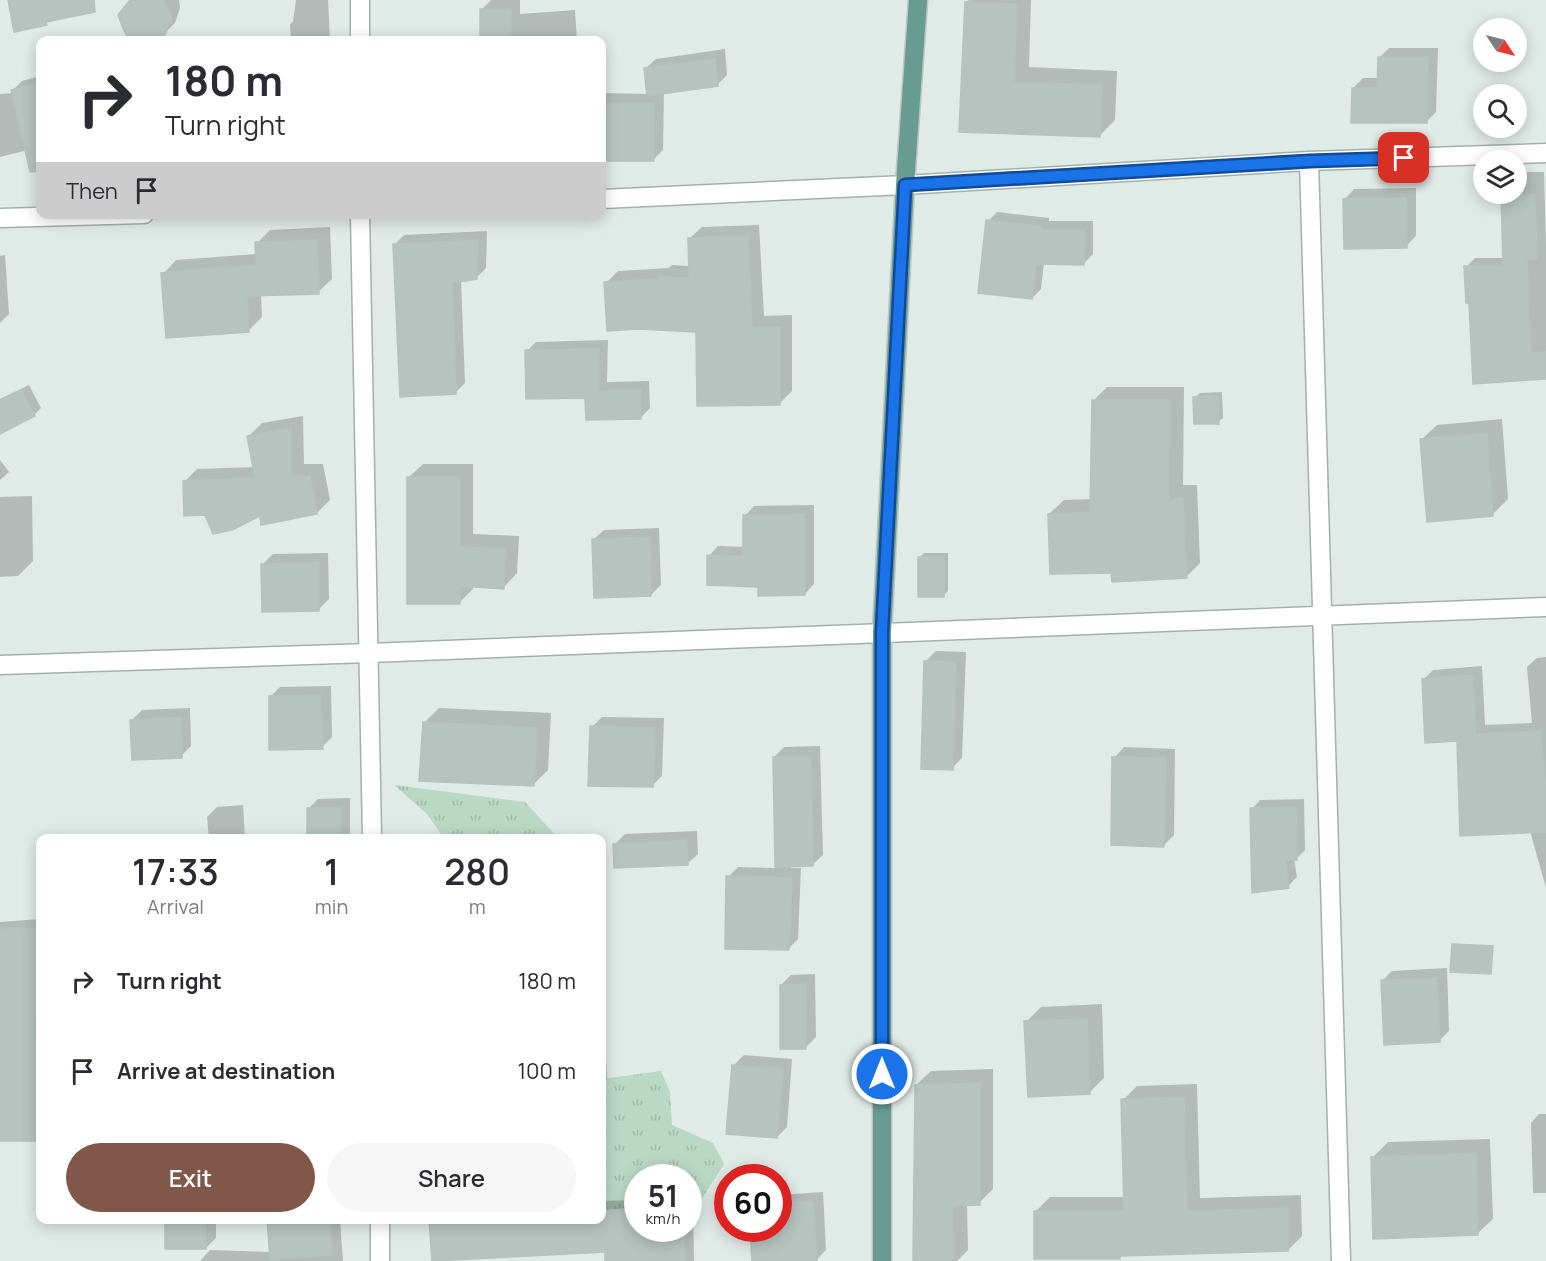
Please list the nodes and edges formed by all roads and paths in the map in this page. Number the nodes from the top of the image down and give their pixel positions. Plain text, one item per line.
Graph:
1 (360, 0) edge
2 (918, 0) edge
3 (360, 36) edge
4 (1546, 153) edge
5 (1310, 161) junction
6 (905, 185) junction
7 (606, 199) edge
8 (36, 217) edge
9 (0, 218) edge
10 (360, 219) edge
11 (1546, 608) edge
12 (1322, 615) junction
13 (882, 632) junction
14 (370, 653) junction
15 (0, 665) edge
16 (372, 834) edge
17 (380, 1224) edge
18 (380, 1261) edge
19 (882, 1261) edge
20 (1341, 1261) edge

1 - 3 street
2 - 6 main road
4 - 5 street
5 - 6 street
5 - 12 street
6 - 7 street
6 - 13 main road
8 - 9 street
10 - 14 street
11 - 12 street
12 - 13 street
12 - 20 street
13 - 14 street
13 - 19 main road
14 - 15 street
14 - 16 street
17 - 18 street

